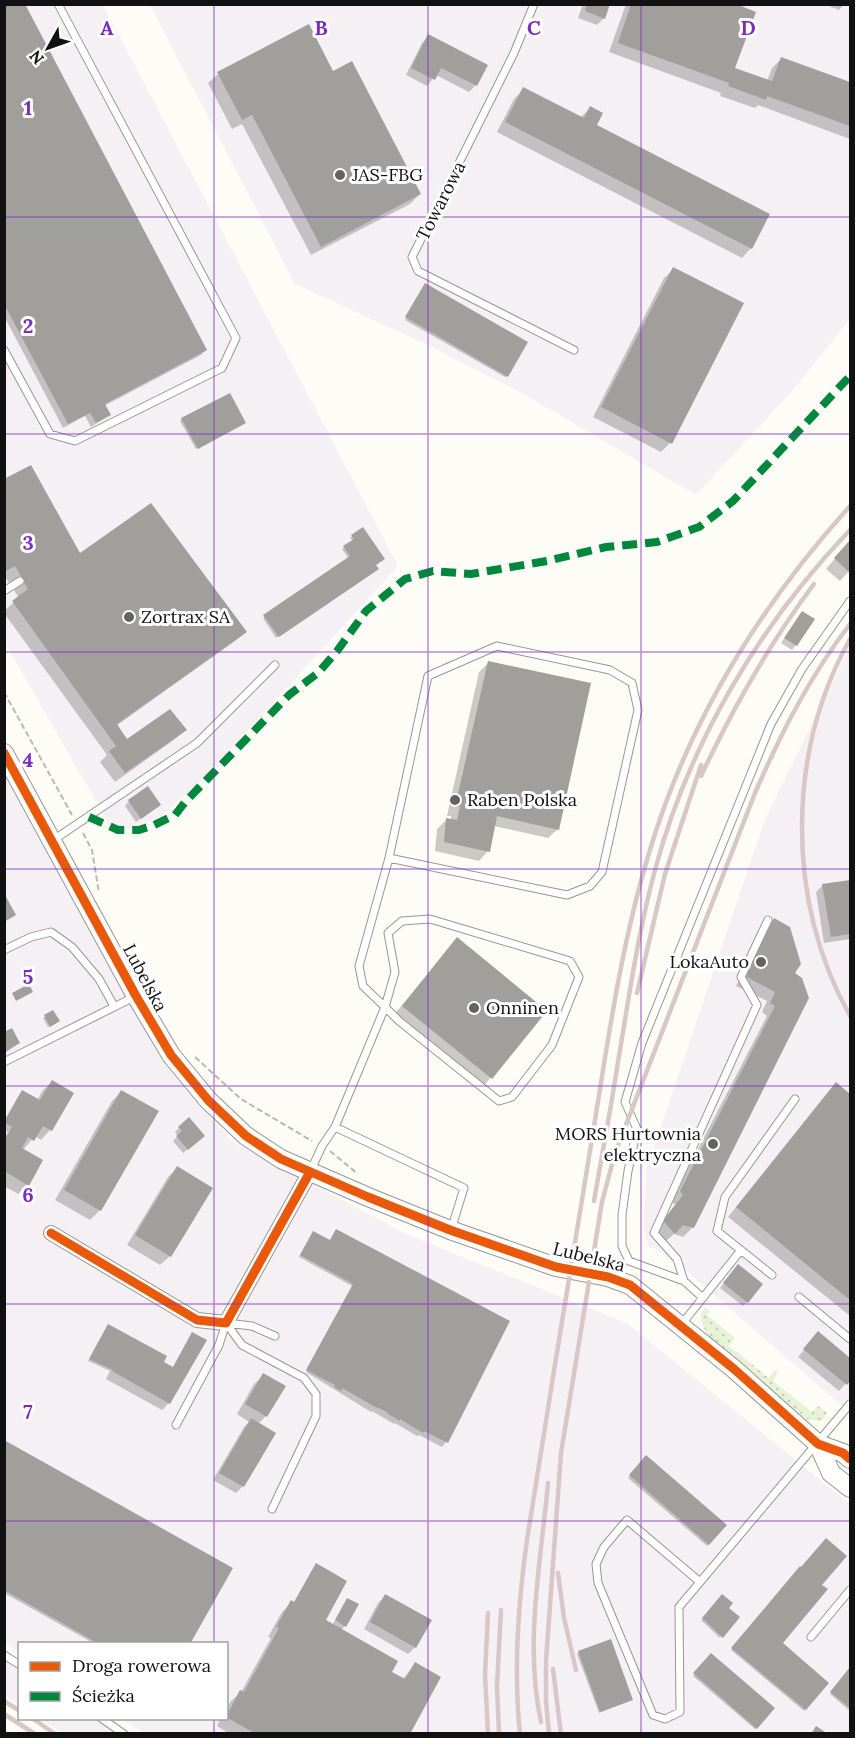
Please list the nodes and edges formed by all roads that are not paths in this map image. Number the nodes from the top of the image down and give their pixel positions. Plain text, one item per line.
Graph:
1 (58, 4) edge
2 (534, 4) edge
3 (4, 350) edge
4 (574, 351) dead end
5 (20, 581) dead end
6 (4, 591) edge
7 (850, 601) edge
8 (275, 665) dead end
9 (4, 753) edge
10 (52, 841) junction
11 (389, 858) junction
12 (768, 920) dead end
13 (4, 950) edge
14 (136, 996) junction
15 (114, 1006) junction
16 (384, 1007) junction
17 (4, 1062) edge
18 (795, 1099) dead end
19 (335, 1127) junction
20 (310, 1172) junction
21 (450, 1230) junction
22 (51, 1233) dead end
23 (741, 1250) junction
24 (772, 1275) dead end
25 (684, 1281) junction
26 (799, 1297) dead end
27 (704, 1298) junction
28 (226, 1323) junction
29 (681, 1325) junction
30 (275, 1336) dead end
31 (850, 1339) edge
32 (850, 1407) edge
33 (176, 1425) dead end
34 (818, 1444) junction
35 (850, 1459) edge
36 (850, 1488) edge
37 (272, 1509) dead end
38 (700, 1582) junction
39 (850, 1590) edge
40 (811, 1637) dead end
41 (4, 1655) edge
42 (18, 1664) edge
43 (103, 1720) edge
44 (124, 1734) edge

1 - 3 lane
2 - 4 lane, Towarowa
5 - 6 lane
7 - 25 lane
8 - 10 lane
9 - 10 street, Lubelska
10 - 14 street, Lubelska
11 - 11 lane
11 - 16 lane
12 - 25 lane
13 - 15 lane
14 - 15 lane
14 - 20 street, Lubelska
15 - 17 lane
16 - 16 lane
16 - 19 lane
18 - 23 lane
19 - 20 lane
19 - 21 lane
20 - 21 street, Lubelska
20 - 28 street
21 - 29 street, Lubelska
22 - 28 street
23 - 24 lane
23 - 27 lane
25 - 27 lane
26 - 31 lane
27 - 29 lane
28 - 30 lane
28 - 33 lane
28 - 37 lane
29 - 34 street, Lubelska
32 - 34 lane
34 - 35 street, Lubelska
34 - 36 street, Lubelska
34 - 38 lane
38 - 38 lane
39 - 40 lane
41 - 42 lane
43 - 44 lane

